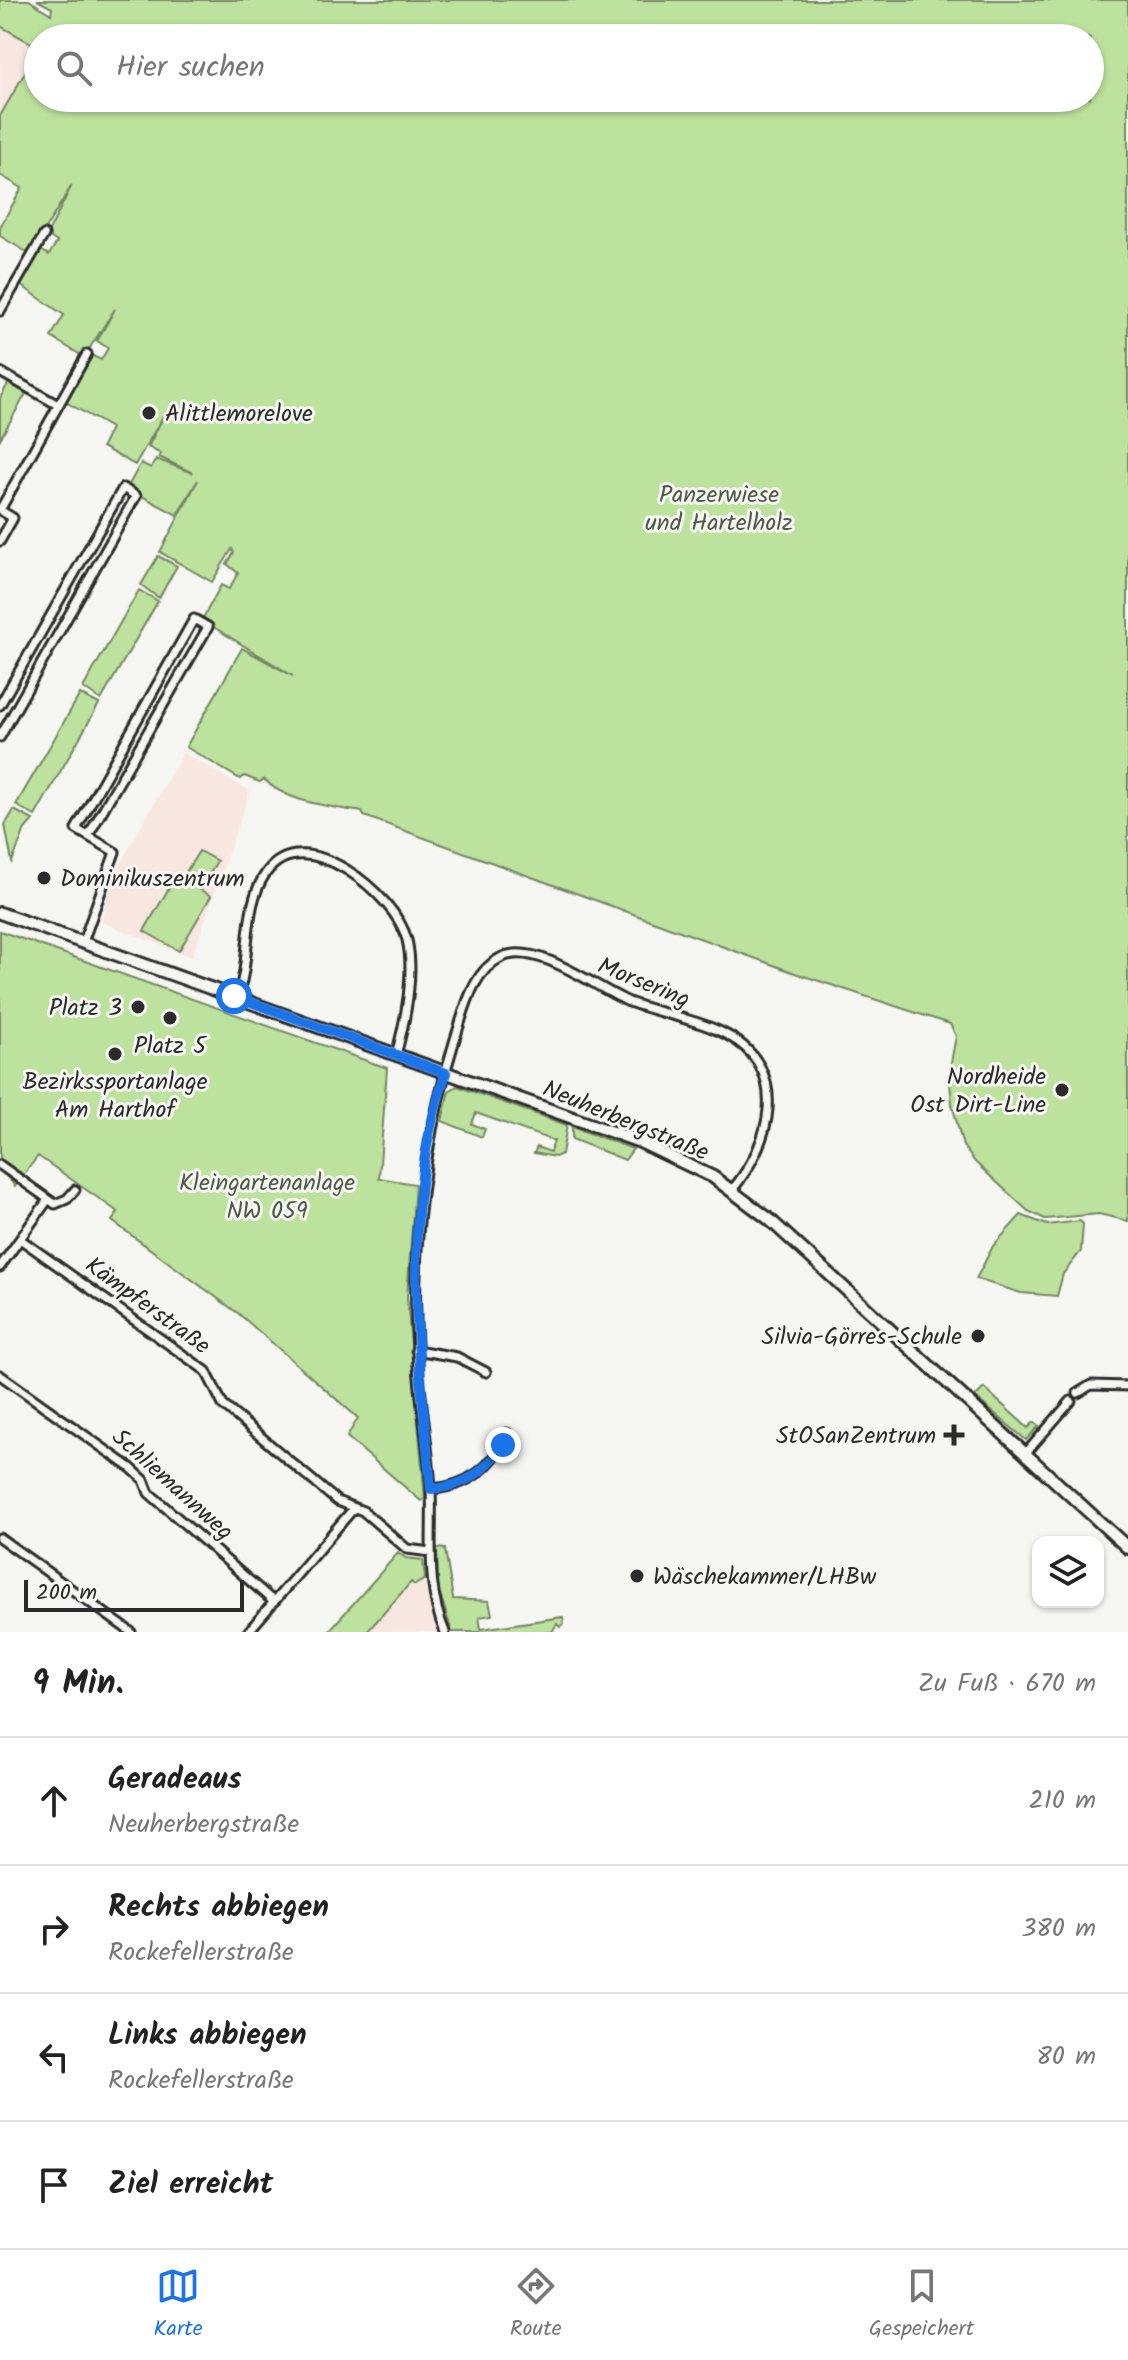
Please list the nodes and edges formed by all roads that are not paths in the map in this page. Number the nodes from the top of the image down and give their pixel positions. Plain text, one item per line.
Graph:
1 (44, 235) dead end
2 (0, 311) edge
3 (87, 354) dead end
4 (0, 372) edge
5 (58, 405) junction
6 (0, 510) edge
7 (0, 541) edge
8 (90, 548) junction
9 (103, 555) junction
10 (32, 649) junction
11 (45, 657) junction
12 (0, 705) edge
13 (135, 722) junction
14 (148, 729) junction
15 (0, 736) edge
16 (88, 836) junction
17 (0, 913) edge
18 (83, 942) junction
19 (237, 998) junction
20 (396, 1055) junction
21 (446, 1073) junction
22 (0, 1165) edge
23 (75, 1190) dead end
24 (732, 1190) junction
25 (47, 1201) junction
26 (20, 1239) junction
27 (0, 1267) edge
28 (416, 1350) junction
29 (486, 1372) dead end
30 (0, 1375) edge
31 (1124, 1386) edge
32 (1128, 1392) edge
33 (1078, 1393) dead end
34 (1071, 1401) dead end
35 (507, 1433) dead end
36 (1025, 1454) junction
37 (431, 1489) junction
38 (354, 1508) junction
39 (1, 1540) edge
40 (1128, 1548) edge
41 (431, 1552) junction
42 (274, 1602) junction
43 (131, 1632) edge
44 (248, 1632) edge
45 (445, 1632) edge

1 - 2 street
3 - 5 street
4 - 5 street
5 - 6 street
6 - 7 street
8 - 9 street
8 - 9 street
8 - 10 street
9 - 11 street
10 - 11 street
10 - 12 street
11 - 15 street
13 - 14 street
13 - 14 street
13 - 16 street
14 - 16 street
16 - 18 street
17 - 18 main road, Neuherbergstraße
18 - 19 main road, Neuherbergstraße
19 - 20 main road, Neuherbergstraße
19 - 20 street
20 - 21 main road, Neuherbergstraße
21 - 24 main road, Neuherbergstraße
21 - 24 street, Morsering
21 - 28 street, Morsering
22 - 25 street
23 - 25 street
24 - 36 main road, Neuherbergstraße
25 - 26 street
26 - 27 street
26 - 38 street, Kämpferstraße
28 - 29 street
28 - 37 street, Morsering
30 - 42 street, Schliemannweg
31 - 32 street
31 - 33 street
34 - 36 street
35 - 37 street
36 - 40 main road, Neuherbergstraße
37 - 41 street, Morsering
38 - 41 street, Kämpferstraße
38 - 42 street
39 - 43 street
41 - 45 street, Morsering
42 - 44 street

